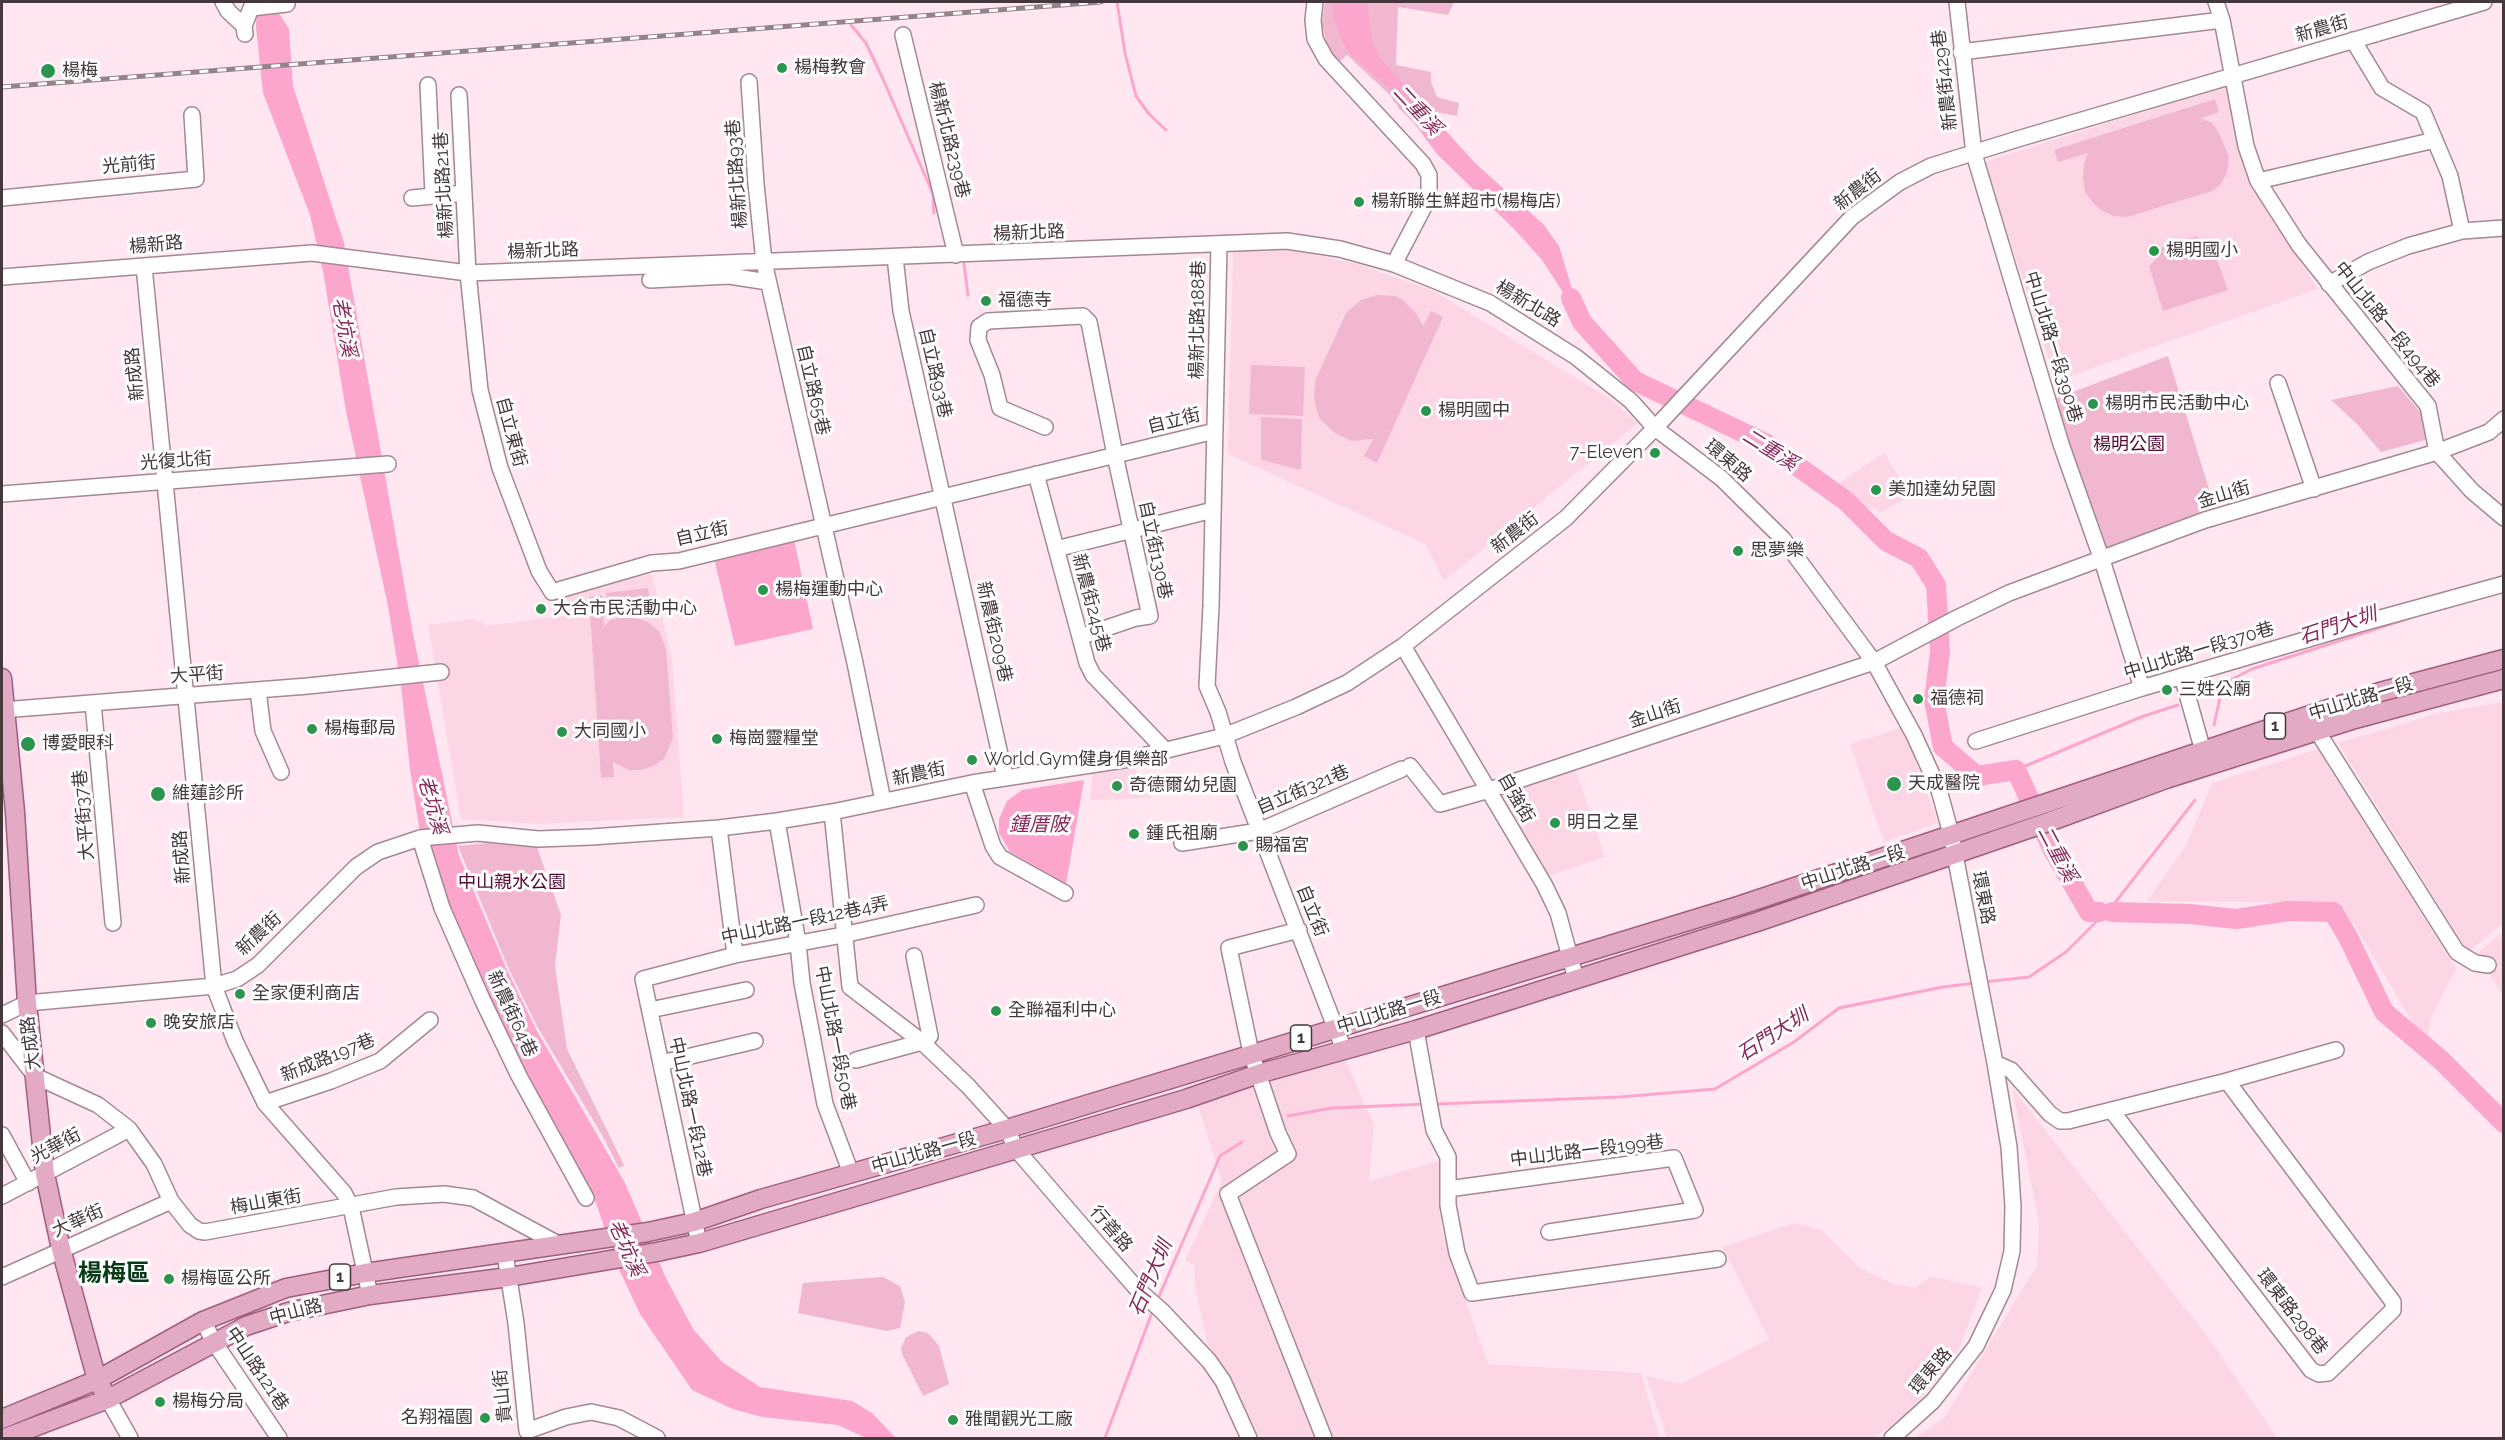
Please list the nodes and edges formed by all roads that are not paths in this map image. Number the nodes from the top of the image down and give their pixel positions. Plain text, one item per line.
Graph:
1 (223, 2) edge
2 (1315, 2) edge
3 (1957, 2) edge
4 (2216, 2) edge
5 (2484, 2) edge
6 (287, 4) dead end
7 (2222, 20) junction
8 (903, 35) dead end
9 (2353, 40) junction
10 (1961, 52) junction
11 (2233, 75) junction
12 (749, 82) dead end
13 (428, 85) dead end
14 (459, 95) dead end
15 (192, 115) dead end
16 (2435, 140) junction
17 (1974, 154) junction
18 (2258, 181) junction
19 (464, 194) junction
20 (433, 195) junction
21 (2, 198) edge
22 (412, 198) dead end
23 (2504, 228) edge
24 (2462, 231) junction
25 (1219, 245) junction
26 (956, 255) junction
27 (895, 257) junction
28 (352, 258) joint
29 (764, 262) junction
30 (1394, 264) junction
31 (144, 266) junction
32 (468, 273) junction
33 (2, 277) edge
34 (650, 280) dead end
35 (768, 282) junction
36 (2329, 284) junction
37 (2278, 383) dead end
38 (2504, 419) edge
39 (1045, 427) dead end
40 (1656, 427) junction
41 (1215, 431) junction
42 (2437, 452) junction
43 (1114, 455) junction
44 (385, 464) dead end
45 (1036, 474) junction
46 (165, 482) junction
47 (2314, 489) junction
48 (2, 494) edge
49 (942, 497) junction
50 (1213, 510) junction
51 (2504, 518) edge
52 (823, 526) junction
53 (1131, 528) junction
54 (1056, 549) junction
55 (2102, 561) junction
56 (2504, 584) edge
57 (552, 592) joint
58 (1080, 637) junction
59 (1403, 646) junction
60 (2504, 659) edge
61 (1874, 662) junction
62 (434, 673) dead end
63 (2182, 676) junction
64 (2436, 677) junction
65 (2, 678) edge
66 (2504, 679) edge
67 (2142, 688) junction
68 (258, 690) junction
69 (186, 696) junction
70 (2440, 696) junction
71 (93, 703) junction
72 (3, 710) edge
73 (2315, 722) junction
74 (1224, 736) junction
75 (1976, 741) dead end
76 (1166, 751) junction
77 (2203, 751) junction
78 (1406, 768) joint
79 (281, 772) dead end
80 (1005, 777) junction
81 (972, 783) junction
82 (1489, 790) junction
83 (883, 801) junction
84 (832, 812) junction
85 (777, 821) junction
86 (720, 828) junction
87 (1259, 831) junction
88 (1951, 834) junction
89 (420, 838) junction
90 (1182, 843) dead end
91 (1955, 855) junction
92 (1065, 893) dead end
93 (976, 905) dead end
94 (113, 923) dead end
95 (1299, 930) junction
96 (843, 935) junction
97 (798, 943) junction
98 (735, 955) junction
99 (914, 956) dead end
100 (1571, 958) junction
101 (2488, 965) dead end
102 (643, 979) joint
103 (1576, 979) junction
104 (214, 986) junction
105 (746, 990) dead end
106 (27, 1003) junction
107 (650, 1010) junction
108 (2, 1015) edge
109 (430, 1020) dead end
110 (1336, 1028) junction
111 (1416, 1030) junction
112 (2, 1033) edge
113 (755, 1041) dead end
114 (922, 1042) junction
115 (1344, 1050) junction
116 (2336, 1050) dead end
117 (1251, 1053) junction
118 (856, 1060) dead end
119 (661, 1063) junction
120 (1995, 1063) junction
121 (1258, 1074) junction
122 (35, 1076) junction
123 (2227, 1081) junction
124 (265, 1103) junction
125 (2112, 1111) junction
126 (129, 1129) junction
127 (1008, 1130) junction
128 (2, 1135) edge
129 (1016, 1149) junction
130 (851, 1173) junction
131 (45, 1174) junction
132 (28, 1183) junction
133 (1448, 1189) junction
134 (2, 1196) edge
135 (586, 1198) dead end
136 (171, 1201) junction
137 (351, 1207) junction
138 (694, 1222) junction
139 (1549, 1232) dead end
140 (604, 1239) joint
141 (699, 1243) junction
142 (560, 1245) junction
143 (61, 1249) junction
144 (506, 1254) junction
145 (1718, 1259) dead end
146 (610, 1260) joint
147 (365, 1273) junction
148 (2, 1277) edge
149 (509, 1277) junction
150 (370, 1295) junction
151 (202, 1321) junction
152 (214, 1342) junction
153 (97, 1380) junction
154 (108, 1400) junction
155 (2, 1419) edge
156 (520, 1435) edge
157 (5, 1438) edge
158 (130, 1438) edge
159 (279, 1438) edge
160 (657, 1438) edge
161 (1249, 1438) edge
162 (1324, 1438) edge
163 (1892, 1438) edge

1 - 6 street
2 - 30 street
3 - 10 street, 新農街429巷
4 - 7 street, 中山北路一段494巷
5 - 9 street, 新農街
7 - 10 street
7 - 11 street, 中山北路一段494巷
8 - 26 street, 楊新北路239巷
9 - 11 street, 新農街
9 - 16 street
10 - 17 street, 新農街429巷
11 - 17 street, 新農街
11 - 18 street, 中山北路一段494巷
12 - 29 street, 楊新北路93巷
13 - 20 street
14 - 19 street, 楊新北路21巷
15 - 21 street, 光前街
16 - 18 street
16 - 24 street
17 - 40 street, 新農街
17 - 55 street, 中山北路一段390巷
18 - 36 street, 中山北路一段494巷
19 - 20 street
19 - 32 street, 楊新北路21巷
20 - 22 street
23 - 24 street
24 - 36 street
25 - 26 street, 楊新北路
25 - 30 street, 楊新北路
25 - 41 street, 楊新北路188巷
26 - 27 street, 楊新北路
27 - 29 street, 楊新北路
27 - 49 street, 自立路93巷
28 - 31 street, 楊新路
28 - 32 street, 楊新北路
29 - 32 street, 楊新北路
29 - 35 street, 自立路65巷
30 - 40 street, 楊新北路
31 - 33 street, 楊新路
31 - 46 street, 新成路
32 - 57 street, 自立東街
34 - 35 street
35 - 52 street, 自立路65巷
36 - 42 street, 中山北路一段494巷
37 - 47 street
38 - 42 street, 金山街
39 - 43 street, 自立街130巷
40 - 59 street, 新農街
40 - 61 street, 環東路
41 - 43 street, 自立街
41 - 50 street, 自立街
42 - 47 street, 金山街
42 - 51 street
43 - 45 street, 自立街
43 - 53 street, 自立街130巷
44 - 46 street, 光復北街
45 - 49 street, 自立街
45 - 54 street, 新農街245巷
46 - 48 street, 光復北街
46 - 69 street, 新成路
47 - 55 street, 金山街
49 - 52 street, 自立街
49 - 80 street, 新農街209巷
50 - 53 street
50 - 74 street, 自立街
52 - 57 street, 自立街
52 - 83 street, 自立路65巷
53 - 54 street
53 - 58 street, 自立街130巷
54 - 58 street, 新農街245巷
55 - 61 street, 金山街
55 - 67 street, 中山北路一段390巷
56 - 63 street, 中山北路一段370巷
58 - 76 street, 新農街245巷
59 - 74 street, 新農街
59 - 82 street, 自強街
60 - 64 main road, 中山北路一段 / 1
61 - 82 street, 金山街
61 - 88 street, 環東路
62 - 68 street, 大平街
63 - 67 street, 中山北路一段370巷
63 - 77 street
64 - 70 main road
64 - 73 main road, 中山北路一段 / 1
65 - 72 main road, 大成路
66 - 70 main road, 中山北路一段 / 1
67 - 75 street, 中山北路一段370巷
68 - 69 street, 大平街
68 - 79 street
69 - 71 street, 大平街
69 - 104 street, 新成路
70 - 73 main road, 中山北路一段 / 1
71 - 72 street, 大平街
71 - 94 street, 大平街37巷
72 - 106 main road, 大成路
73 - 77 main road, 中山北路一段 / 1
73 - 91 main road, 中山北路一段 / 1
73 - 101 street
74 - 76 street, 新農街
74 - 87 street, 自立街
76 - 80 street, 新農街
77 - 88 main road, 中山北路一段 / 1
78 - 82 street, 金山街
78 - 87 street, 自立街321巷
80 - 81 street, 新農街
81 - 83 street, 新農街
81 - 92 street
82 - 100 street, 自強街
83 - 84 street, 新農街
84 - 85 street, 新農街
84 - 96 street
85 - 86 street, 新農街
85 - 97 street, 中山北路一段50巷
86 - 89 street, 新農街
86 - 98 street
87 - 90 street, 自立街321巷
87 - 95 street, 自立街
88 - 91 street, 環東路
88 - 100 main road, 中山北路一段 / 1
89 - 104 street, 新農街
89 - 135 street, 新農街64巷
91 - 103 main road, 中山北路一段 / 1
91 - 120 street, 環東路
93 - 96 street, 中山北路一段12巷4弄
95 - 110 street, 自立街
95 - 117 street
96 - 97 street, 中山北路一段12巷4弄
96 - 114 street, 行善路
97 - 98 street, 中山北路一段12巷4弄
97 - 130 street, 中山北路一段50巷
98 - 102 street, 中山北路一段12巷4弄
99 - 114 street
100 - 103 street, 自強街
100 - 110 main road, 中山北路一段 / 1
102 - 107 street, 中山北路一段12巷
103 - 111 main road, 中山北路一段 / 1
104 - 106 street, 新農街
104 - 124 street, 新成路
105 - 107 street
106 - 108 street
106 - 122 main road, 大成路
107 - 119 street, 中山北路一段12巷
109 - 124 street, 新成路197巷
110 - 115 street, 自立街
110 - 117 main road, 中山北路一段 / 1
111 - 115 main road, 中山北路一段 / 1
111 - 133 street
112 - 122 street
113 - 119 street
114 - 118 street
114 - 127 street, 行善路
115 - 121 main road, 中山北路一段 / 1
116 - 123 street
117 - 121 street
117 - 127 main road, 中山北路一段 / 1
119 - 138 street, 中山北路一段12巷
120 - 125 street
120 - 163 street, 環東路
121 - 129 main road, 中山北路一段 / 1
121 - 162 street
122 - 126 street, 梅山東街
122 - 131 main road, 大成路
123 - 125 street
123 - 125 street, 環東路298巷
124 - 137 street, 新成路
126 - 131 street, 光華街
126 - 136 street, 梅山東街
127 - 129 street, 行善路
127 - 130 main road, 中山北路一段 / 1
128 - 132 street
129 - 141 main road, 中山北路一段 / 1
129 - 161 street, 行善路
130 - 138 main road, 中山北路一段 / 1
131 - 132 street, 光華街
131 - 143 main road, 大成路
132 - 134 street, 光華街
133 - 139 street, 中山北路一段199巷
133 - 145 street
136 - 137 street, 梅山東街
136 - 143 street, 大華街
137 - 142 street, 梅山東街
137 - 147 street, 新成路
138 - 140 main road, 中山北路一段 / 1
138 - 141 street, 中山北路一段12巷
140 - 142 main road, 中山路 / 1
141 - 146 main road, 中山北路一段 / 1
142 - 144 main road, 中山路 / 1
143 - 148 street, 大華街
143 - 153 main road, 大成路
144 - 147 main road, 中山路 / 1
144 - 149 street, 貴山街
146 - 149 main road, 中山路 / 1
147 - 150 street, 新成路
147 - 151 main road, 中山路 / 1
149 - 150 main road, 中山路 / 1
149 - 156 street, 貴山街
150 - 152 main road, 中山路 / 1
151 - 152 street, 中山路121巷
151 - 153 main road, 中山路 / 1
152 - 154 main road, 中山路 / 1
152 - 159 street, 中山路121巷
153 - 154 main road, 大成路
153 - 155 main road, 中山路 / 1
154 - 157 main road, 中山路 / 1
154 - 158 street
156 - 160 street, 貴山街

